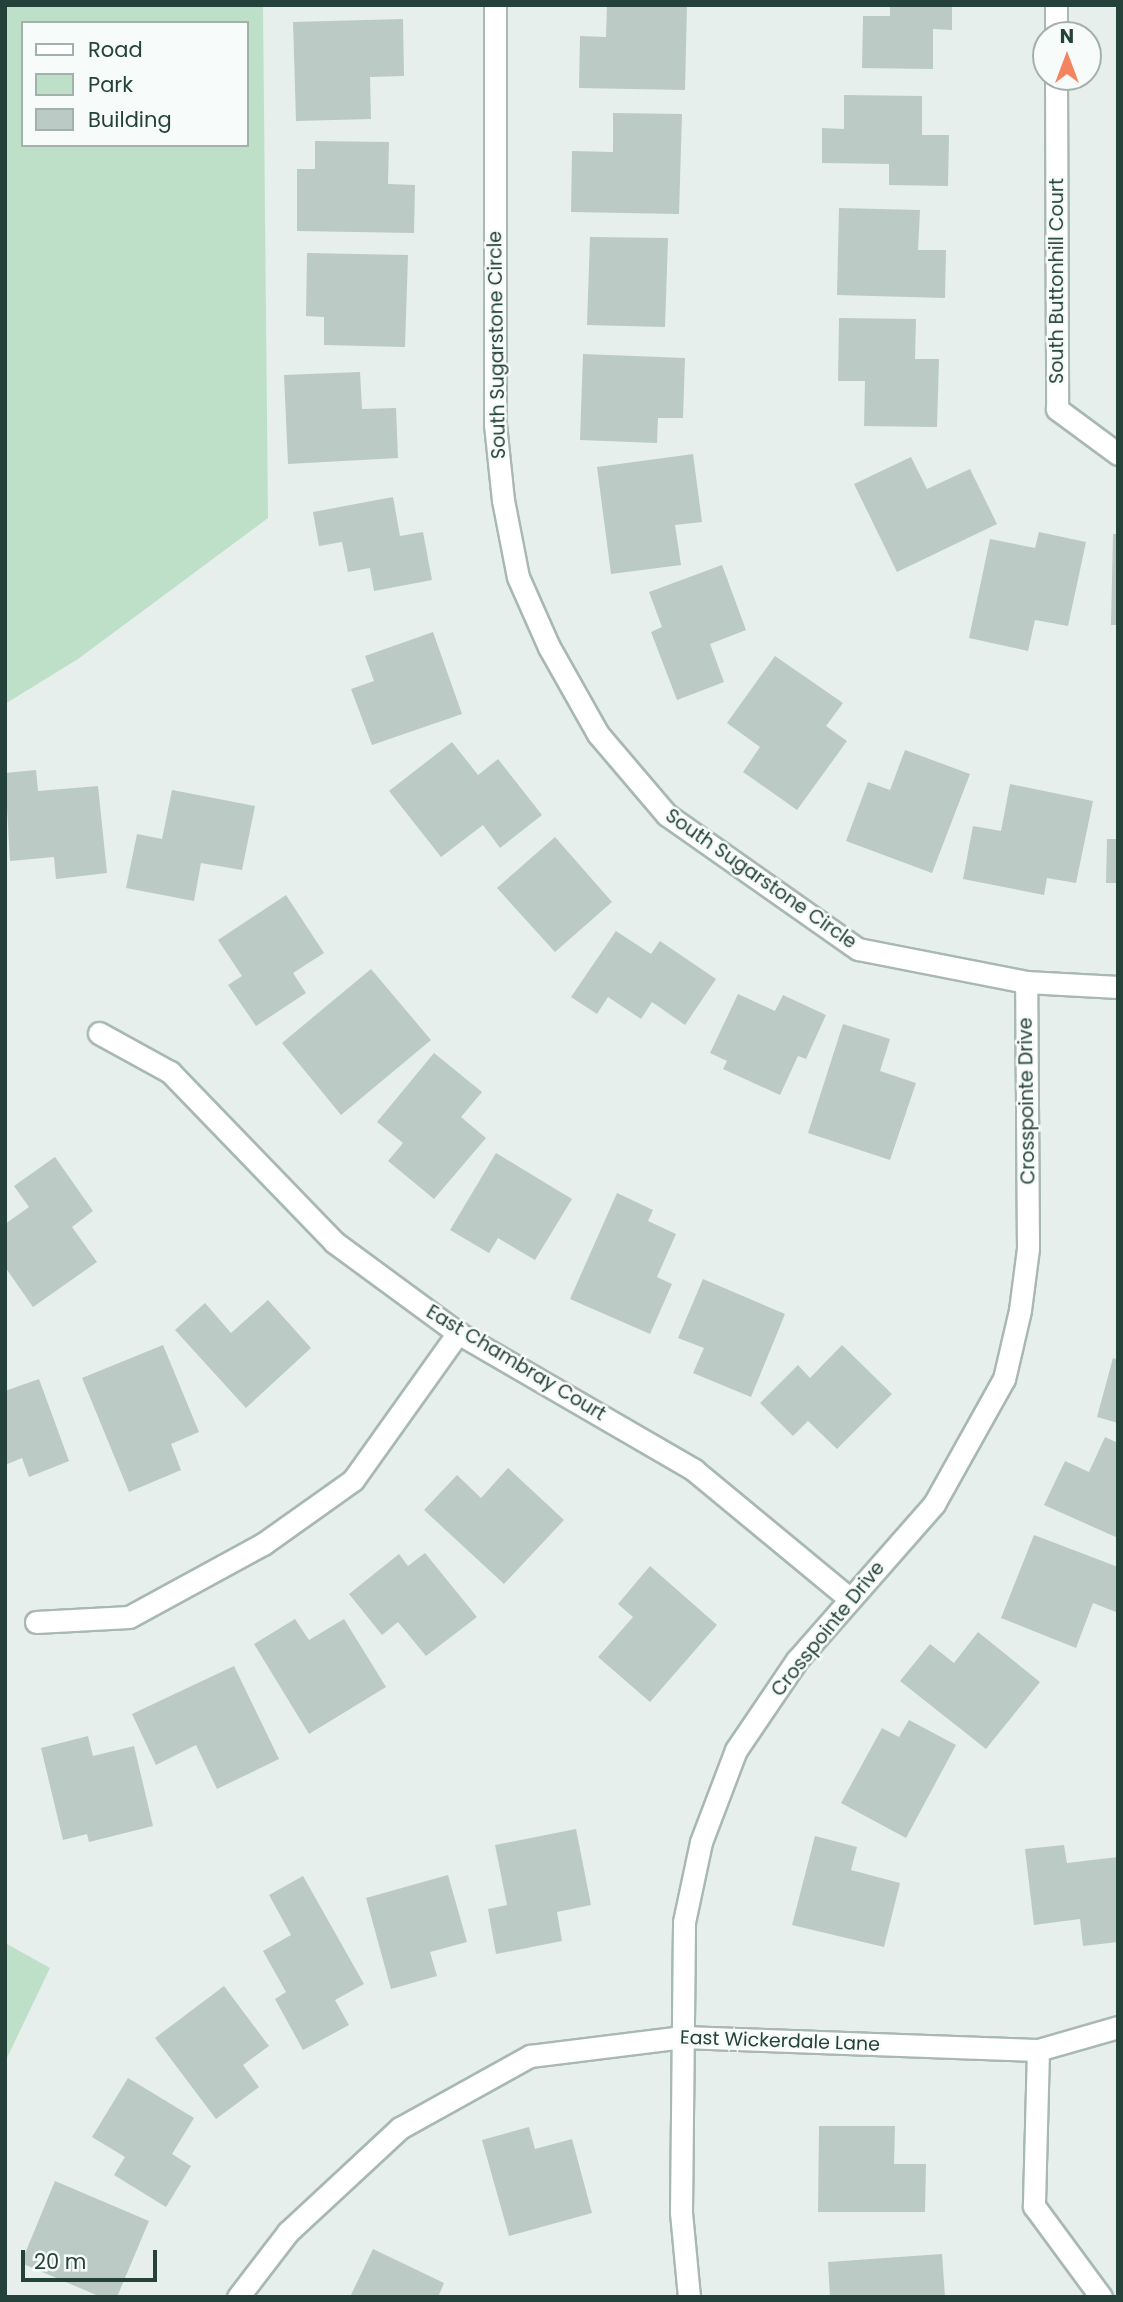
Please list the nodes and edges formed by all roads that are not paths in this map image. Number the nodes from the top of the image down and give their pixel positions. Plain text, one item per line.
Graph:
1 (495, 5) edge
2 (1056, 91) edge
3 (1118, 454) edge
4 (1026, 982) junction
5 (1118, 987) edge
6 (99, 1033) dead end
7 (458, 1333) junction
8 (850, 1598) junction
9 (36, 1622) dead end
10 (1118, 2027) edge
11 (683, 2037) junction
12 (1038, 2050) junction
13 (238, 2297) edge
14 (689, 2297) edge
15 (1101, 2297) edge

1 - 4 street, South Sugarstone Circle
2 - 3 street, South Buttonhill Court
4 - 5 street, South Sugarstone Circle
4 - 8 street, Crosspointe Drive
6 - 7 street, East Chambray Court
7 - 8 street, East Chambray Court
7 - 9 street
8 - 11 street, Crosspointe Drive
10 - 12 street, East Wickerdale Lane
11 - 12 street, East Wickerdale Lane
11 - 13 street, East Wickerdale Lane
11 - 14 street, Crosspointe Drive
12 - 15 street

